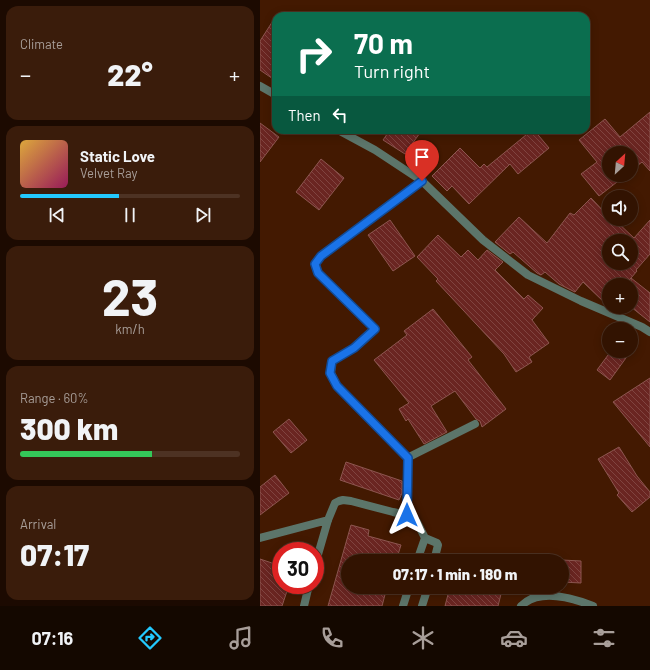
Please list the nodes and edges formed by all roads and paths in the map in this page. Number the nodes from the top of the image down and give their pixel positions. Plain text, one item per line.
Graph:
1 (260, 86) edge
2 (272, 93) edge
3 (345, 134) edge
4 (422, 181) junction
5 (650, 332) edge
6 (475, 424) dead end
7 (408, 458) junction
8 (407, 515) junction
9 (328, 520) junction
10 (260, 538) edge
11 (425, 538) junction
12 (322, 542) edge
13 (419, 554) edge
14 (436, 554) edge
15 (307, 594) edge
16 (407, 594) edge
17 (426, 594) edge
18 (304, 606) edge
19 (403, 606) edge
20 (422, 606) edge
21 (521, 606) edge
22 (594, 606) edge

1 - 2 street
3 - 4 street
4 - 5 street
4 - 7 street
6 - 7 street
7 - 8 street
8 - 9 street
8 - 11 street
9 - 10 street
9 - 12 street
11 - 13 street
11 - 14 street
15 - 18 street
16 - 19 street
17 - 20 street
21 - 22 street

